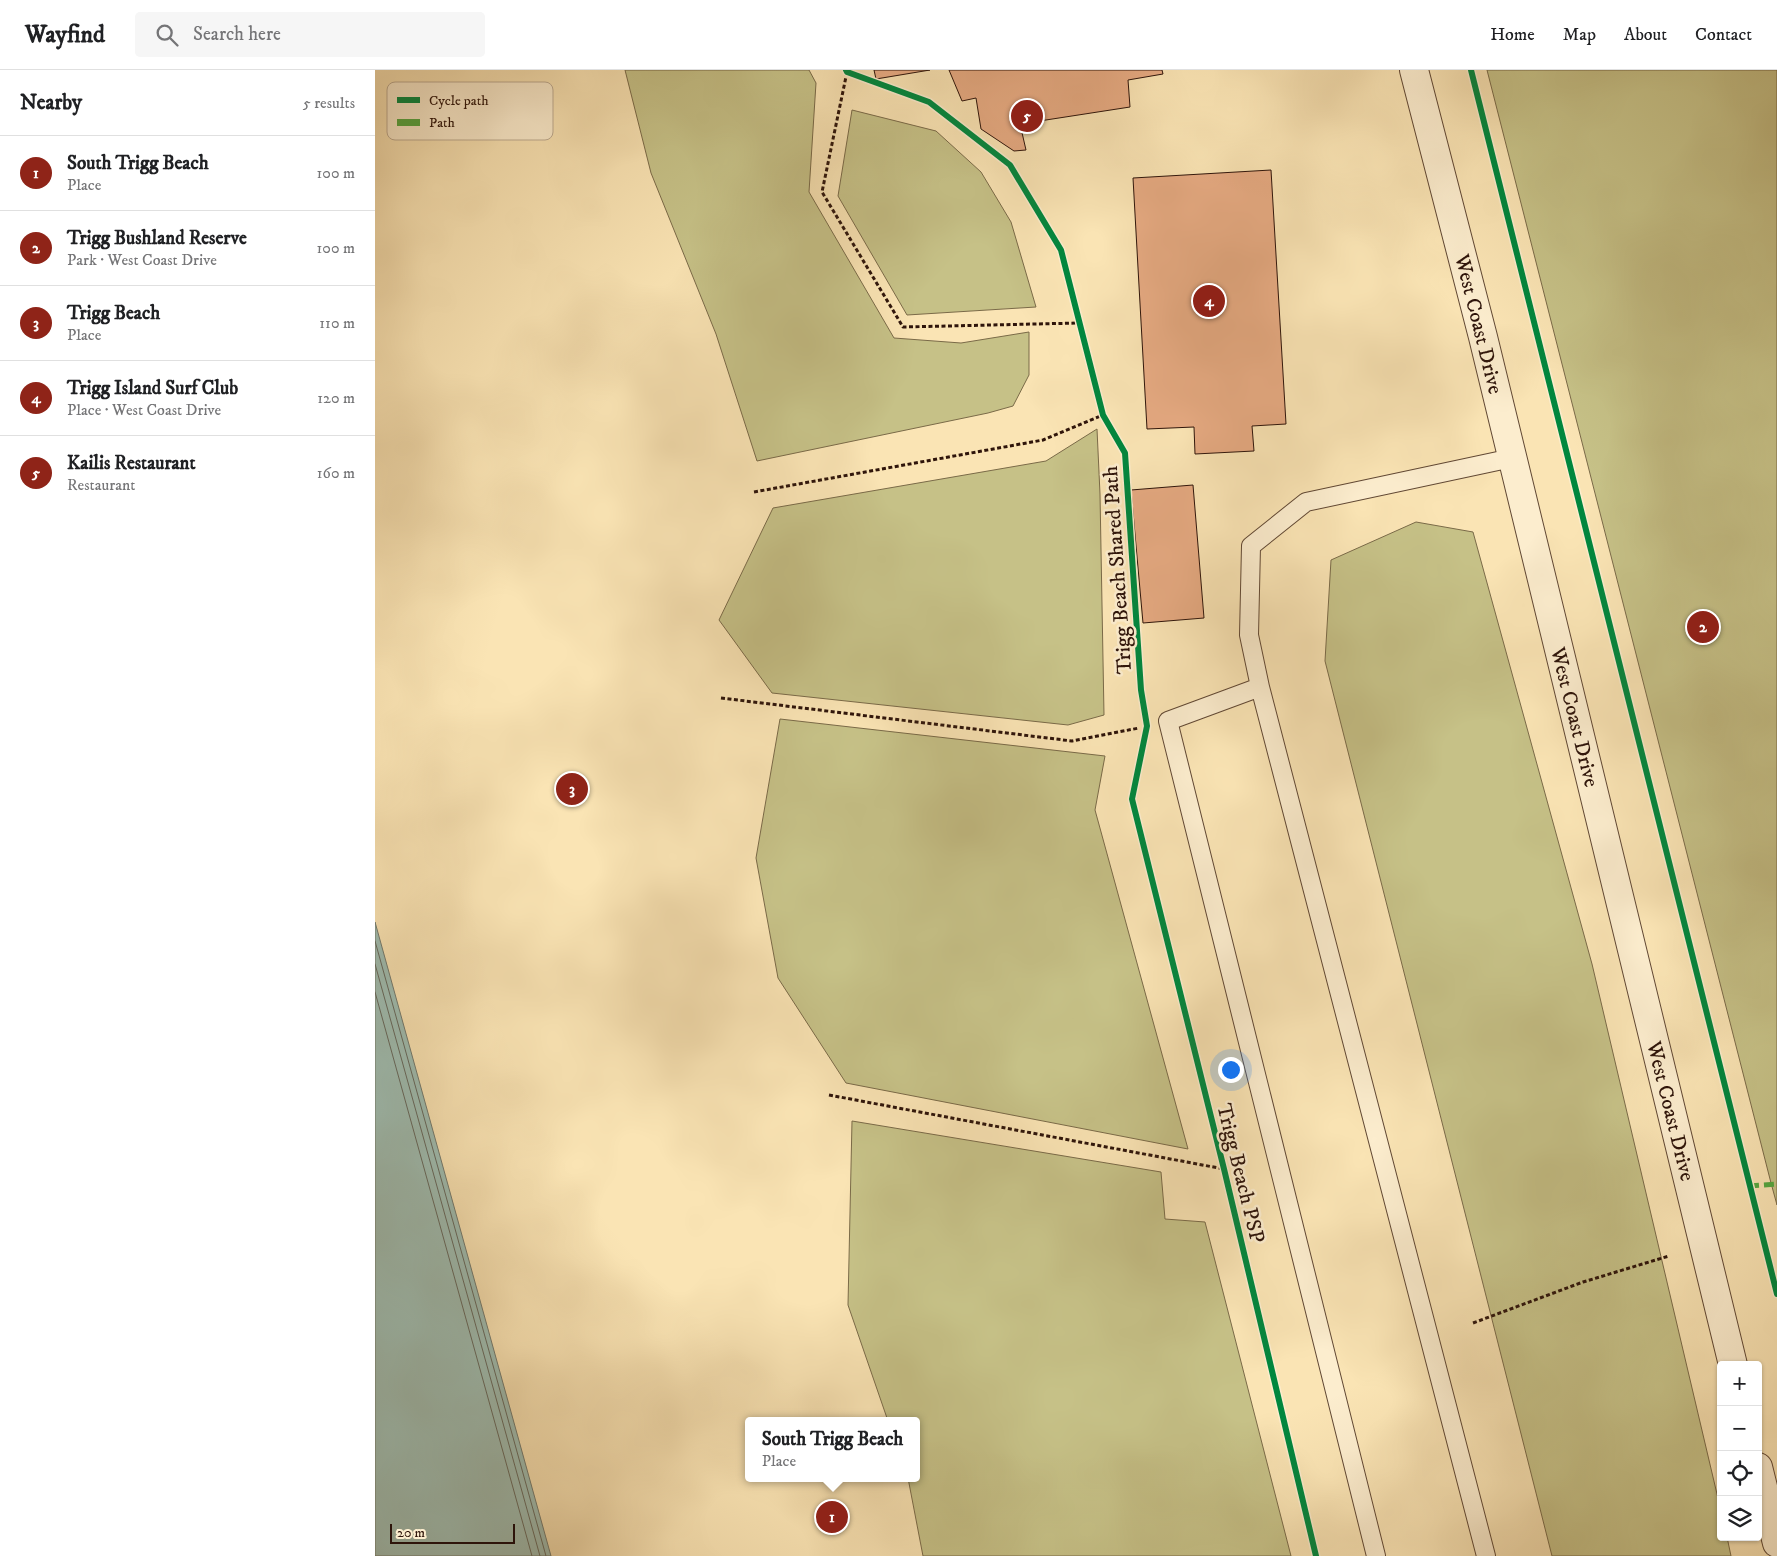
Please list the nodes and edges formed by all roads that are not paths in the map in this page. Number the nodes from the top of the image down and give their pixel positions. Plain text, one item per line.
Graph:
1 (1414, 70) edge
2 (1512, 458) junction
3 (1260, 687) junction
4 (1732, 1361) edge
5 (1762, 1482) edge
6 (1777, 1543) edge
7 (1376, 1556) edge
8 (1486, 1556) edge

1 - 2 street, West Coast Drive
2 - 3 lane
2 - 4 street, West Coast Drive
3 - 7 lane
3 - 8 lane
5 - 6 street

